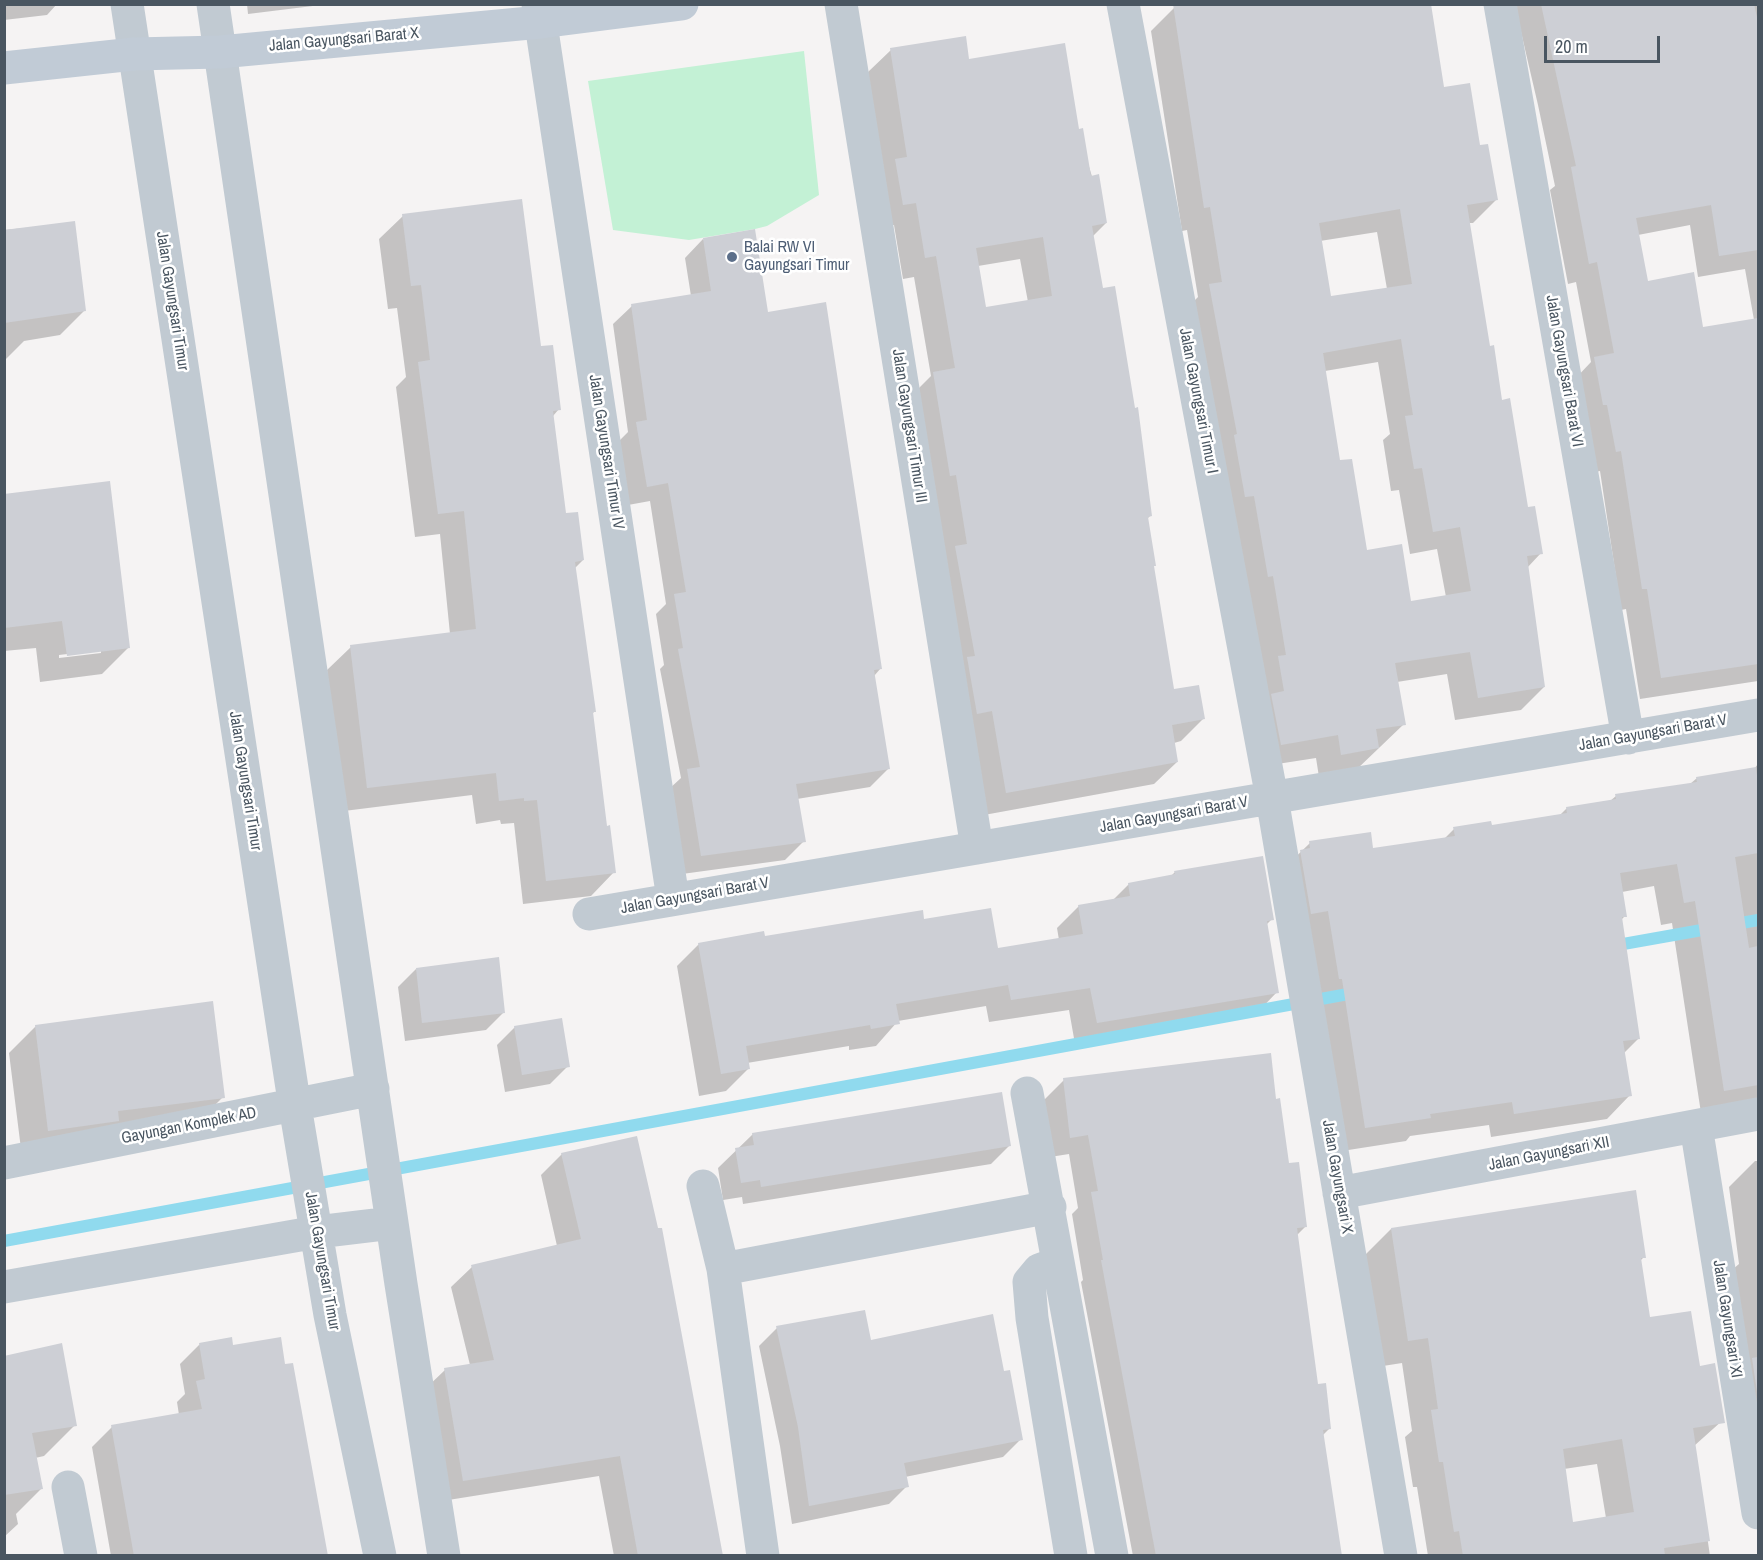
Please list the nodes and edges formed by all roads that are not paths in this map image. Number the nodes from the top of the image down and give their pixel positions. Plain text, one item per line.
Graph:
1 (127, 4) edge
2 (213, 4) edge
3 (682, 4) edge
4 (841, 4) edge
5 (1123, 4) edge
6 (1500, 4) edge
7 (540, 13) edge
8 (220, 52) junction
9 (134, 54) junction
10 (4, 68) edge
11 (1758, 715) edge
12 (1628, 738) junction
13 (1272, 798) junction
14 (977, 848) junction
15 (673, 899) junction
16 (589, 914) dead end
17 (373, 1089) junction
18 (1027, 1093) dead end
19 (1758, 1114) edge
20 (297, 1120) junction
21 (1696, 1126) junction
22 (4, 1163) edge
23 (703, 1186) dead end
24 (1339, 1193) junction
25 (1050, 1207) junction
26 (390, 1210) junction
27 (315, 1221) junction
28 (1058, 1263) junction
29 (723, 1269) junction
30 (4, 1287) edge
31 (68, 1486) dead end
32 (1758, 1513) edge
33 (81, 1556) edge
34 (380, 1556) edge
35 (444, 1556) edge
36 (763, 1556) edge
37 (1071, 1556) edge
38 (1112, 1556) edge
39 (1401, 1556) edge

1 - 9 street, Jalan Gayungsari Timur
2 - 8 street
3 - 7 street, Jalan Gayungsari Barat X
4 - 14 street, Jalan Gayungsari Timur III
5 - 13 street, Jalan Gayungsari Timur I
6 - 12 street, Jalan Gayungsari Barat VI
7 - 8 street, Jalan Gayungsari Barat X
7 - 15 street, Jalan Gayungsari Timur IV
8 - 9 street, Jalan Gayungsari Barat X
8 - 17 street
9 - 10 street, Jalan Gayungsari Barat X
9 - 20 street, Jalan Gayungsari Timur
11 - 12 street, Jalan Gayungsari Barat V
12 - 13 street, Jalan Gayungsari Barat V
13 - 14 street, Jalan Gayungsari Barat V
13 - 24 street, Jalan Gayungsari X
14 - 15 street, Jalan Gayungsari Barat V
15 - 16 street, Jalan Gayungsari Barat V
17 - 20 street, Gayungan Komplek AD
17 - 26 street
18 - 25 street
19 - 21 street, Jalan Gayungsari XII
20 - 22 street, Gayungan Komplek AD
20 - 27 street, Jalan Gayungsari Timur
21 - 24 street, Jalan Gayungsari XII
21 - 32 street, Jalan Gayungsari XI
23 - 29 street
24 - 39 street, Jalan Gayungsari X
25 - 28 street
25 - 29 street
26 - 27 street
26 - 35 street
27 - 30 street
27 - 34 street, Jalan Gayungsari Timur
28 - 37 street
28 - 38 street
29 - 36 street
31 - 33 street

